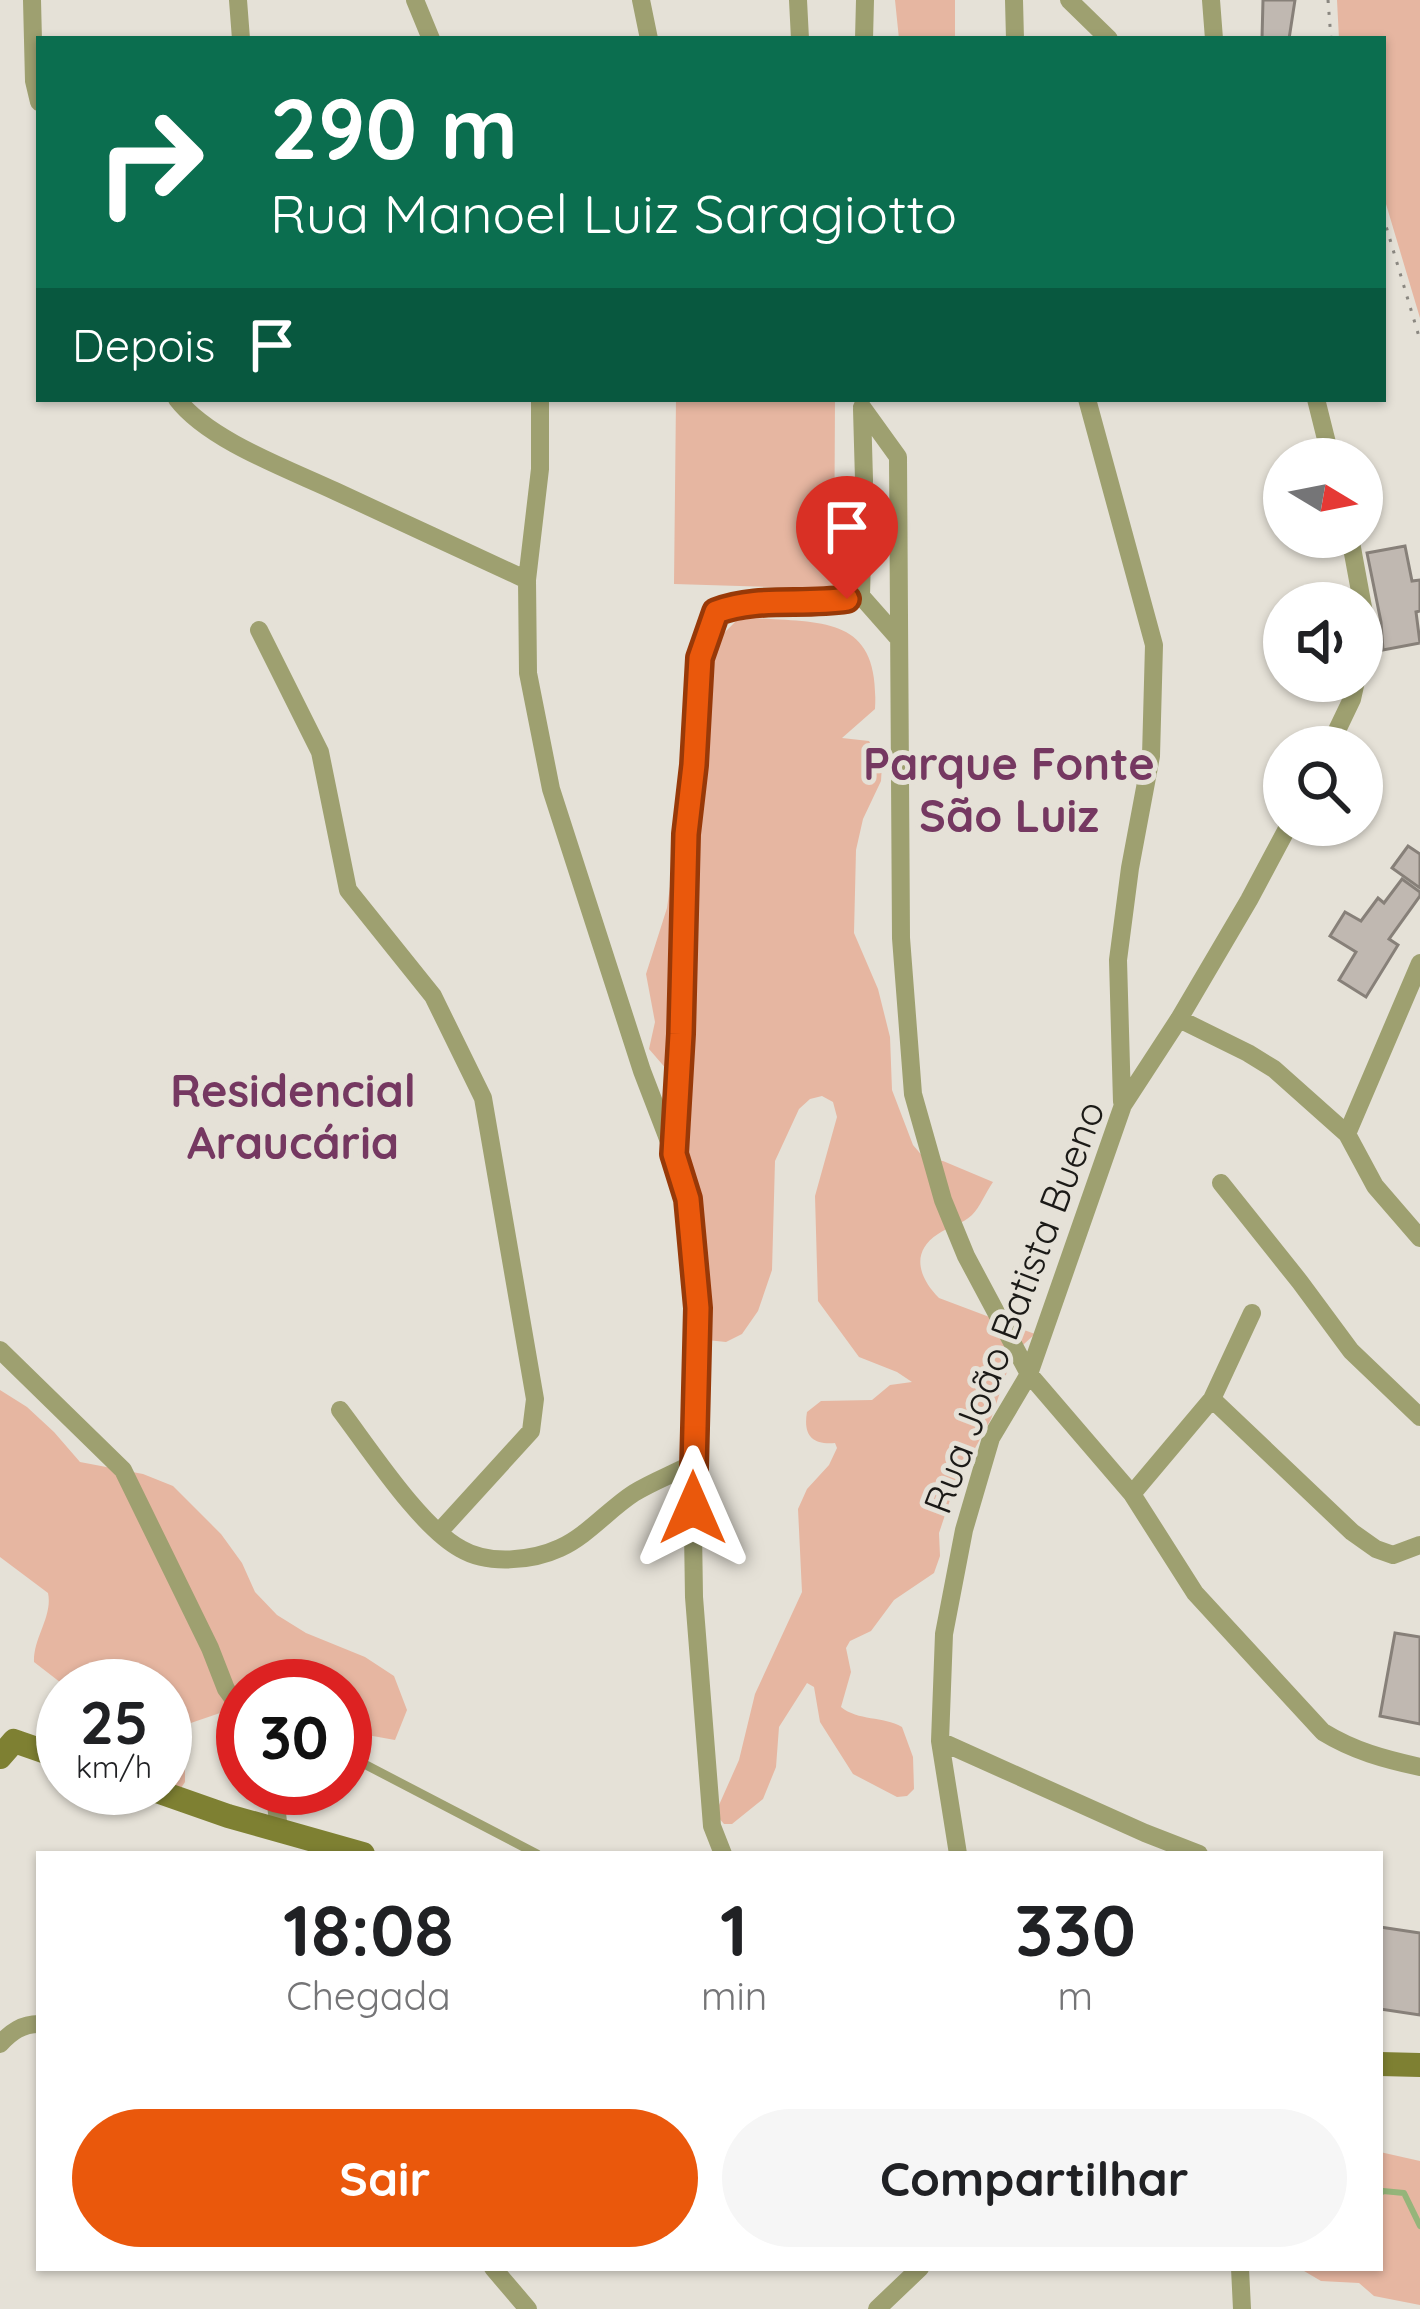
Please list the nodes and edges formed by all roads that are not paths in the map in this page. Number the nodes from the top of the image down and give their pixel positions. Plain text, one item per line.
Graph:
1 (32, 0) edge
2 (238, 0) edge
3 (415, 0) edge
4 (641, 0) edge
5 (798, 0) edge
6 (865, 0) edge
7 (1014, 0) edge
8 (1069, 0) edge
9 (1211, 0) edge
10 (241, 36) edge
11 (430, 36) edge
12 (648, 36) edge
13 (800, 36) edge
14 (864, 36) edge
15 (1015, 36) edge
16 (1106, 36) edge
17 (1214, 36) edge
18 (36, 89) edge
19 (179, 402) edge
20 (540, 402) edge
21 (1088, 402) edge
22 (1317, 402) edge
23 (862, 404) edge
24 (1325, 438) edge
25 (527, 580) junction
26 (861, 596) junction
27 (259, 630) dead end
28 (899, 639) junction
29 (1277, 846) edge
30 (1420, 963) edge
31 (1179, 1019) junction
32 (1123, 1105) junction
33 (1347, 1135) junction
34 (674, 1154) junction
35 (1221, 1183) dead end
36 (1420, 1238) edge
37 (1252, 1313) dead end
38 (0, 1350) edge
39 (1029, 1374) junction
40 (1212, 1400) junction
41 (340, 1410) dead end
42 (1420, 1417) edge
43 (692, 1464) junction
44 (1132, 1495) junction
45 (439, 1532) junction
46 (1420, 1545) edge
47 (216, 1663) edge
48 (940, 1741) junction
49 (5, 1744) edge
50 (36, 1751) edge
51 (1420, 1767) edge
52 (372, 1768) edge
53 (192, 1803) edge
54 (277, 1815) edge
55 (279, 1830) junction
56 (352, 1851) edge
57 (531, 1851) edge
58 (722, 1851) edge
59 (958, 1851) edge
60 (1191, 1851) edge
61 (36, 2024) edge
62 (0, 2044) edge
63 (1383, 2063) edge
64 (1420, 2065) edge
65 (496, 2271) edge
66 (917, 2271) edge
67 (1240, 2271) edge
68 (528, 2309) edge
69 (877, 2309) edge
70 (1242, 2309) edge

1 - 18 street
2 - 10 street
3 - 11 street
4 - 12 street
5 - 13 street
6 - 14 street
7 - 15 street
8 - 16 street
9 - 17 street
19 - 25 street
20 - 25 street
21 - 32 street
22 - 24 street
23 - 26 street
23 - 28 street
25 - 34 street
26 - 28 street
26 - 34 street
27 - 45 street
28 - 39 street
29 - 31 street, Rua João Batista Bueno
30 - 33 street
31 - 32 street, Rua João Batista Bueno
31 - 33 street
32 - 39 street, Rua João Batista Bueno
33 - 36 street
34 - 43 street
35 - 42 street
37 - 40 street
38 - 47 street
39 - 44 street
39 - 48 street, Rua João Batista Bueno
40 - 44 street
40 - 46 street
41 - 45 street
43 - 45 street
43 - 58 street
44 - 51 street
48 - 59 street, Rua João Batista Bueno
48 - 60 street
49 - 50 main road
52 - 57 lane
53 - 55 main road
54 - 55 street
55 - 56 main road
61 - 62 street
63 - 64 main road
65 - 68 street
66 - 69 street
67 - 70 street

